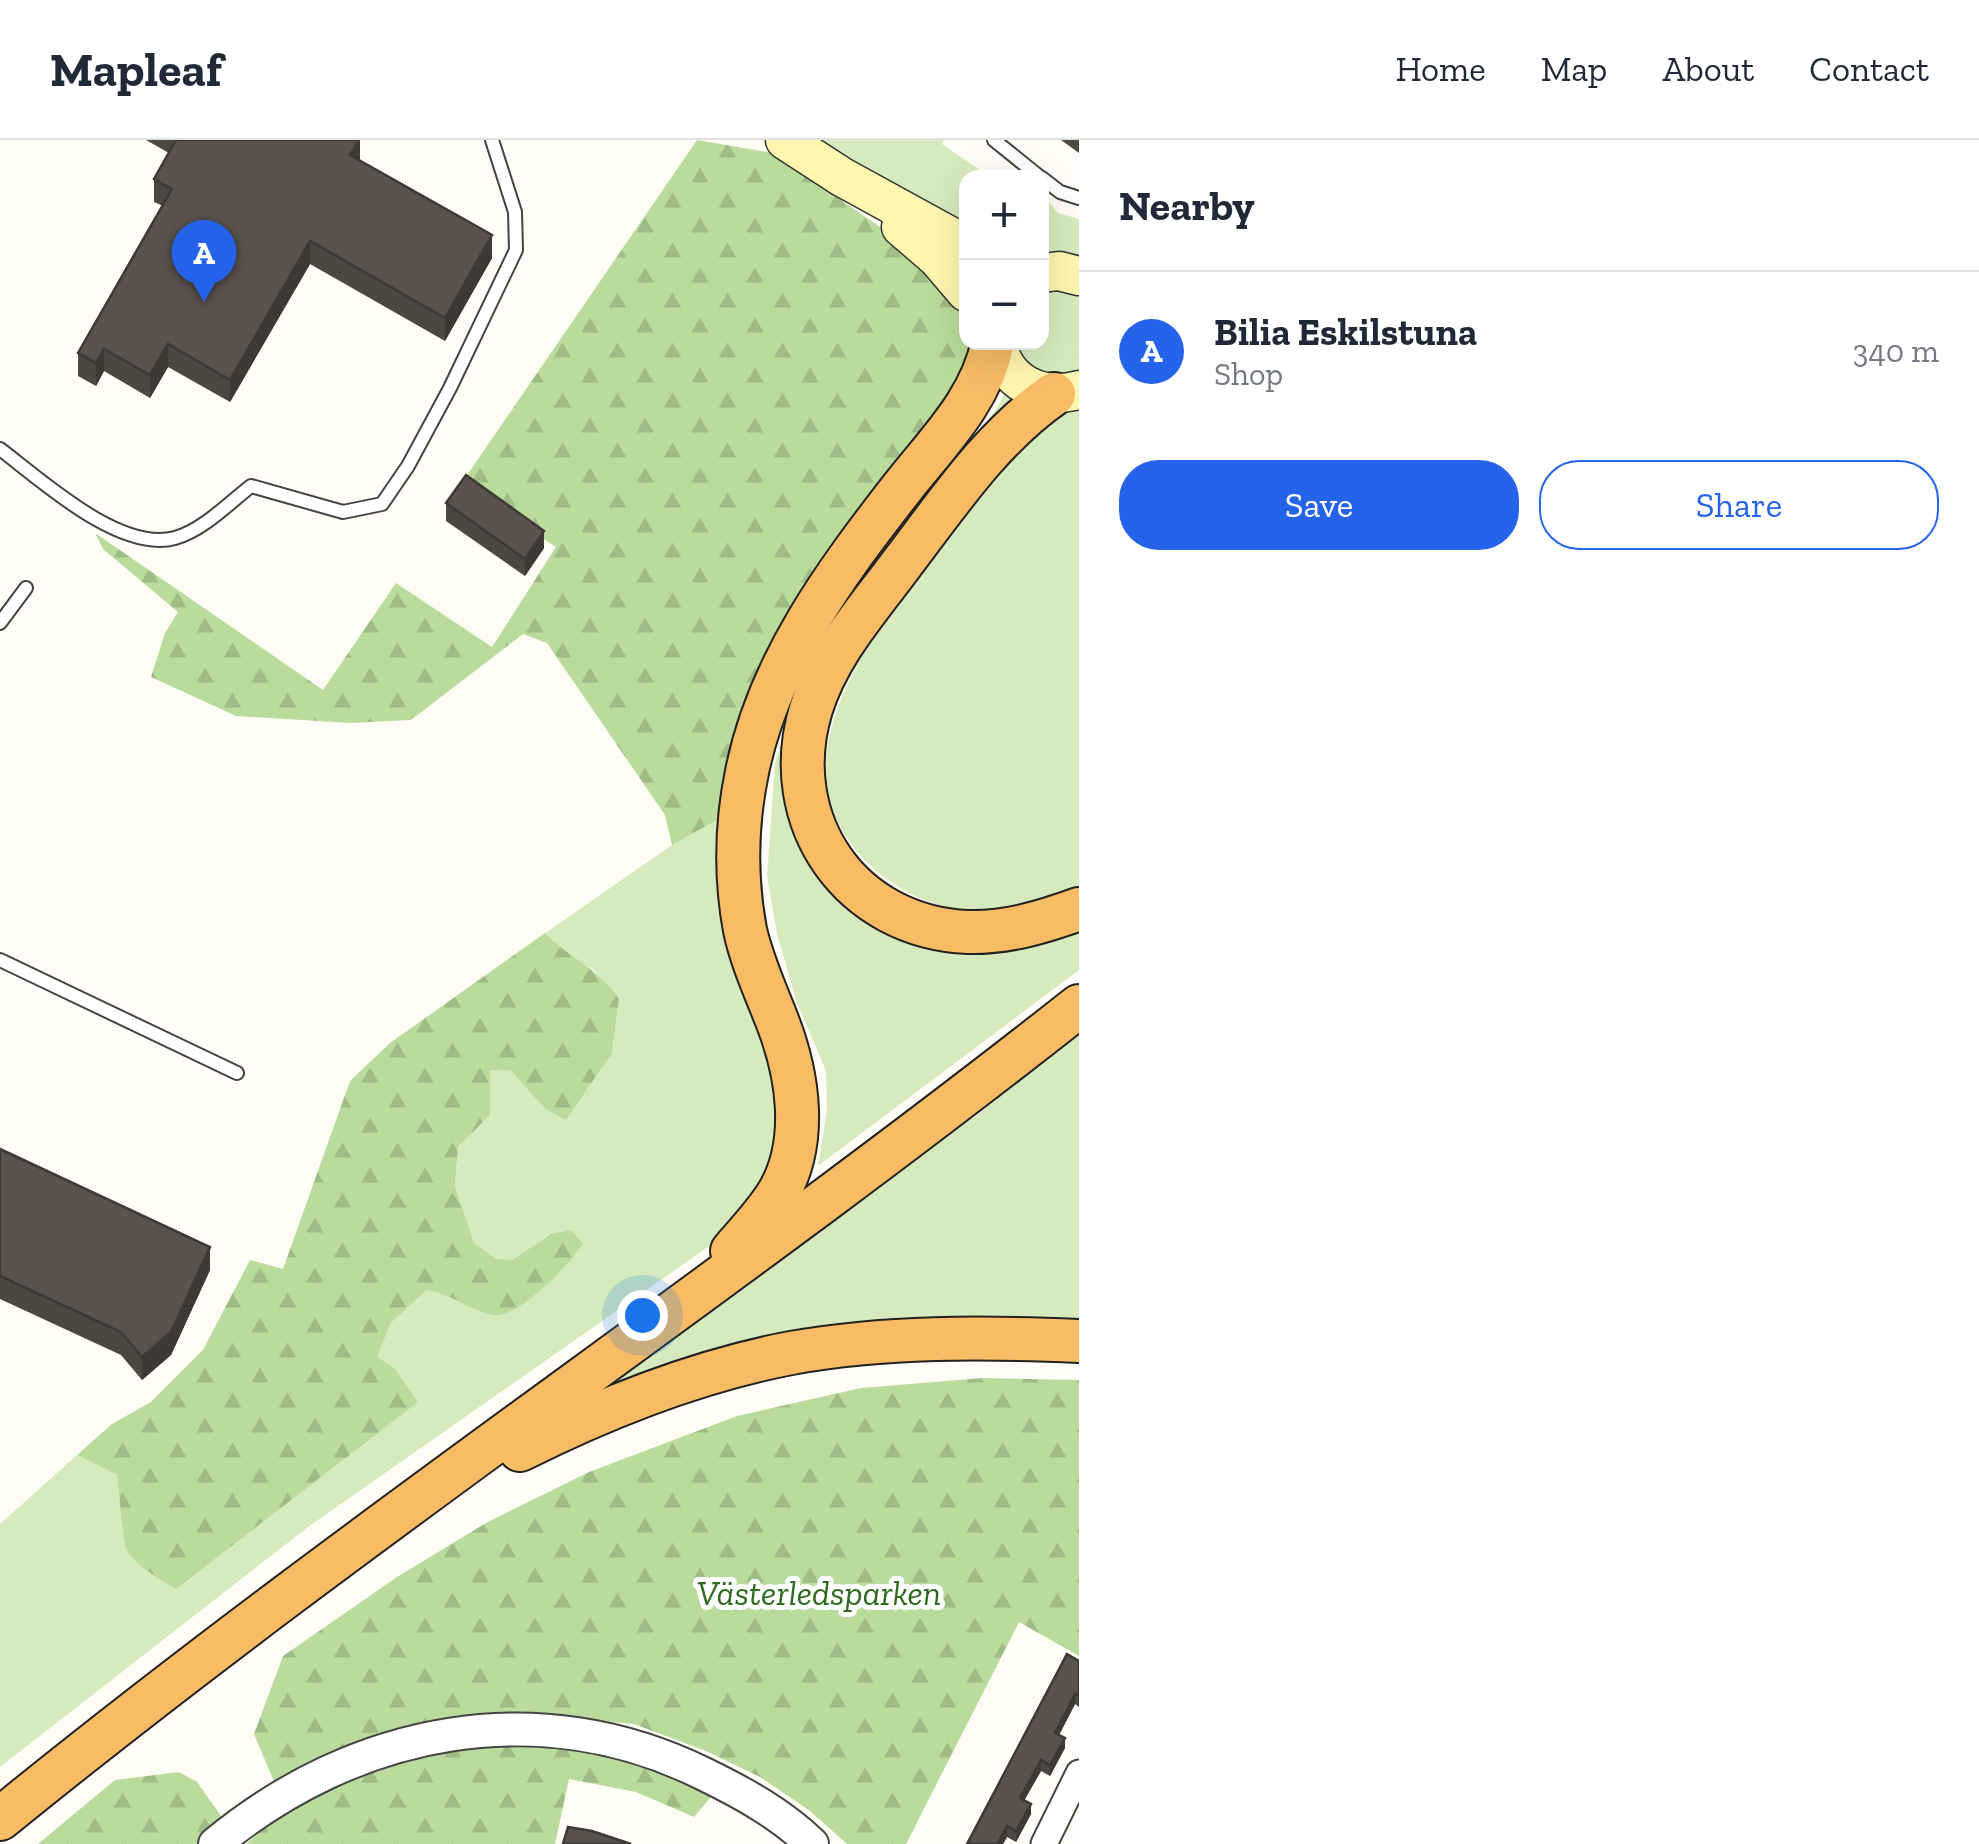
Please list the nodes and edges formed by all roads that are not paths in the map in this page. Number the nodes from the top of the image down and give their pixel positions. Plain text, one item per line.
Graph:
1 (492, 140) edge
2 (785, 140) edge
3 (994, 140) edge
4 (1031, 170) edge
5 (842, 177) junction
6 (1049, 184) edge
7 (1078, 197) edge
8 (959, 242) edge
9 (959, 284) edge
10 (993, 350) edge
11 (998, 350) edge
12 (1070, 393) edge
13 (0, 449) edge
14 (26, 588) dead end
15 (0, 623) edge
16 (1079, 910) edge
17 (0, 960) edge
18 (1079, 985) edge
19 (1079, 1006) edge
20 (237, 1073) dead end
21 (730, 1254) junction
22 (1079, 1340) edge
23 (450, 1476) junction
24 (1079, 1773) edge
25 (0, 1788) edge
26 (0, 1819) edge
27 (214, 1844) edge
28 (812, 1844) edge
29 (1044, 1844) edge

1 - 13 lane
2 - 5 main road
3 - 4 lane
5 - 8 main road
5 - 9 main road
6 - 7 lane
10 - 21 highway
11 - 12 main road
12 - 16 highway
14 - 15 lane
17 - 20 lane
18 - 21 highway
19 - 23 highway
21 - 25 highway
22 - 23 highway
23 - 26 highway
24 - 29 street
27 - 28 street

